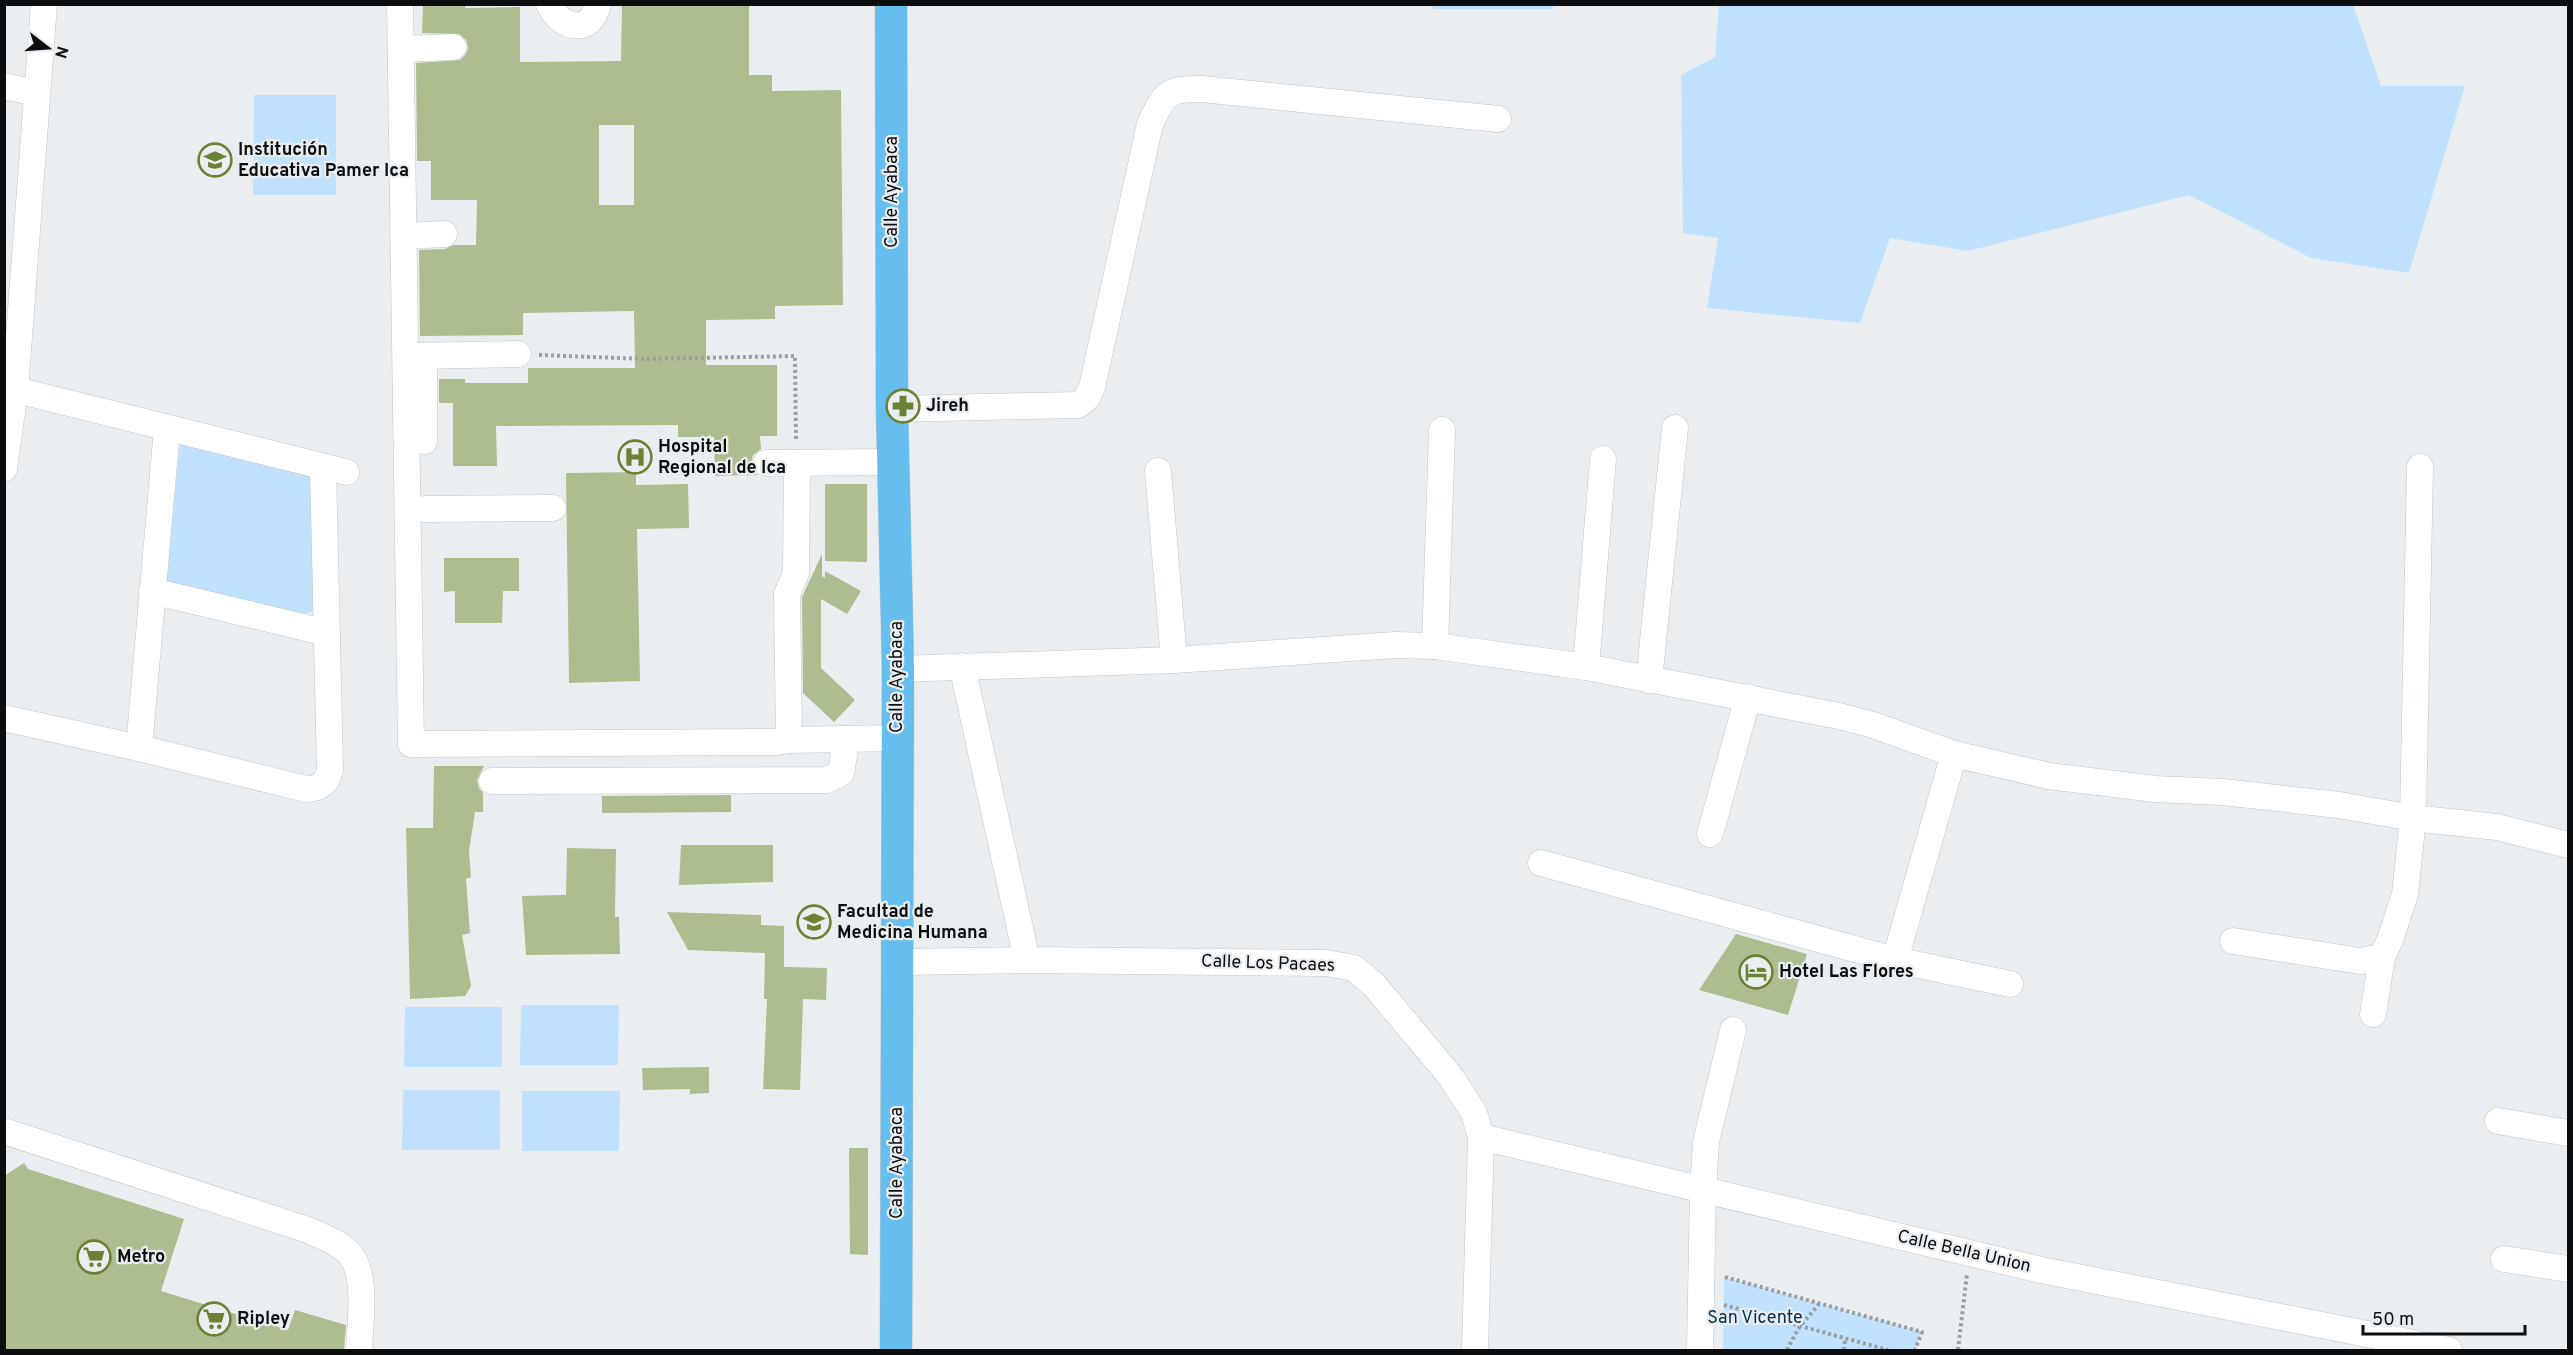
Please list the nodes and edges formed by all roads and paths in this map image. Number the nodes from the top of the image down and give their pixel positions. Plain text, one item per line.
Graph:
1 (44, 4) edge
2 (400, 4) edge
3 (549, 4) edge
4 (598, 4) edge
5 (891, 4) edge
6 (453, 47) dead end
7 (401, 49) junction
8 (4, 86) edge
9 (36, 93) junction
10 (1498, 119) dead end
11 (15, 228) edge
12 (444, 234) dead end
13 (404, 236) junction
14 (518, 354) joint
15 (414, 356) junction
16 (10, 389) edge
17 (892, 409) junction
18 (1675, 428) dead end
19 (167, 429) junction
20 (1442, 430) dead end
21 (1603, 459) dead end
22 (894, 462) junction
23 (766, 463) dead end
24 (796, 463) junction
25 (2420, 467) dead end
26 (4, 468) edge
27 (1158, 471) dead end
28 (553, 508) dead end
29 (424, 509) junction
30 (152, 591) junction
31 (327, 633) junction
32 (1435, 646) junction
33 (1174, 660) junction
34 (962, 666) junction
35 (1586, 667) junction
36 (898, 669) junction
37 (1649, 680) junction
38 (1748, 697) junction
39 (4, 718) edge
40 (898, 738) junction
41 (842, 739) junction
42 (789, 740) junction
43 (632, 743) junction
44 (427, 744) junction
45 (507, 744) junction
46 (140, 748) junction
47 (1954, 753) junction
48 (632, 782) junction
49 (2413, 818) junction
50 (1710, 834) dead end
51 (2568, 845) edge
52 (1541, 863) dead end
53 (2233, 941) dead end
54 (2382, 957) junction
55 (1027, 960) junction
56 (1895, 960) junction
57 (897, 962) junction
58 (2010, 984) dead end
59 (2373, 1014) dead end
60 (1733, 1030) dead end
61 (2498, 1121) dead end
62 (4, 1131) edge
63 (2568, 1133) edge
64 (1481, 1137) junction
65 (1702, 1191) junction
66 (1969, 1253) junction
67 (2504, 1259) dead end
68 (2568, 1269) edge
69 (1724, 1286) dead end
70 (1724, 1296) dead end
71 (1819, 1304) junction
72 (1724, 1305) junction
73 (1723, 1316) dead end
74 (1800, 1326) junction
75 (1845, 1339) junction
76 (359, 1350) edge
77 (896, 1350) edge
78 (1474, 1350) edge
79 (1700, 1350) edge
80 (1787, 1350) edge
81 (1844, 1350) edge
82 (1888, 1350) edge
83 (1915, 1350) edge
84 (1958, 1350) edge
85 (2449, 1350) edge

1 - 9 street
2 - 7 street
3 - 4 street
5 - 17 main road, Calle Ayabaca
6 - 7 street
7 - 13 street
8 - 9 street
9 - 11 street
10 - 17 street
11 - 16 street
12 - 13 street
13 - 15 street
14 - 15 street
14 - 24 path
15 - 29 street
15 - 44 street
16 - 19 street
16 - 26 street
17 - 22 main road, Calle Ayabaca
18 - 37 street
19 - 30 street
19 - 31 street
20 - 32 street
21 - 35 street
22 - 24 street
22 - 36 main road, Calle Ayabaca
23 - 24 street
24 - 42 street
25 - 49 street
27 - 33 street
28 - 29 street
29 - 44 street
30 - 31 street
30 - 46 street
31 - 46 street
32 - 33 street
32 - 35 street
33 - 34 street
34 - 36 street
34 - 55 street
35 - 37 street
36 - 40 main road, Calle Ayabaca
37 - 38 street
38 - 47 street
38 - 50 street
39 - 46 street
40 - 41 street
40 - 57 main road, Calle Ayabaca
41 - 42 street
41 - 48 street
42 - 43 street
43 - 45 street
43 - 48 street
44 - 45 street
45 - 48 street
47 - 49 street
47 - 56 street
49 - 51 street
49 - 54 street
52 - 56 street
53 - 54 street
54 - 59 street
55 - 57 street, Calle Los Pacaes
55 - 64 street, Calle Los Pacaes
56 - 58 street
57 - 77 main road, Calle Ayabaca
60 - 65 street
61 - 63 street
62 - 76 street
64 - 65 street, Calle Bella Union
64 - 78 street, Calle Los Pacaes
65 - 66 street, Calle Bella Union
65 - 79 street
66 - 84 path
66 - 85 street, Calle Bella Union
67 - 68 street
69 - 71 path
70 - 72 path
71 - 74 path
71 - 83 path
72 - 73 path
72 - 74 path
74 - 75 path
74 - 80 path
75 - 81 path
75 - 82 path

